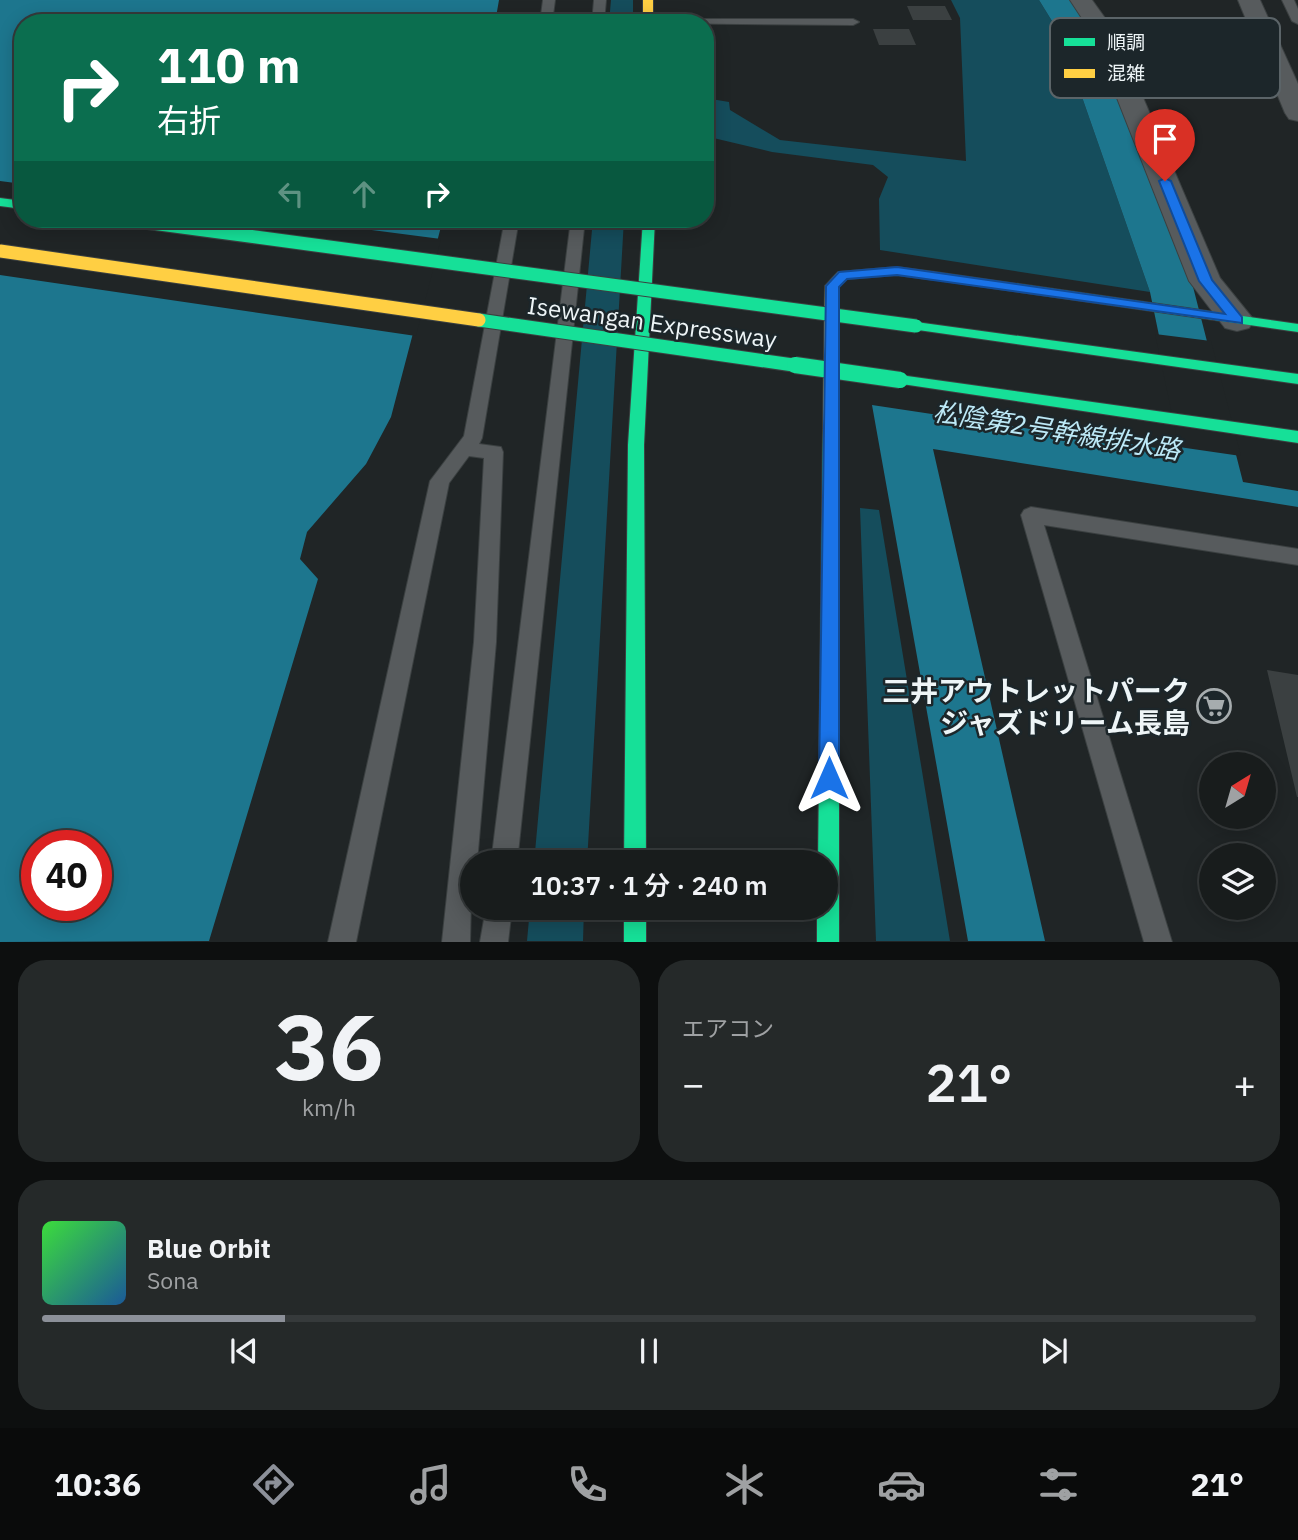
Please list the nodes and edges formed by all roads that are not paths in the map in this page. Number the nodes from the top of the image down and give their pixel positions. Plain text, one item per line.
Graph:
1 (1081, 0) edge
2 (1249, 0) edge
3 (1288, 0) edge
4 (1093, 18) edge
5 (1257, 18) edge
6 (1298, 21) edge
7 (714, 22) edge
8 (853, 22) dead end
9 (1280, 71) edge
10 (1130, 98) edge
11 (1298, 113) edge
12 (188, 228) edge
13 (510, 228) edge
14 (577, 228) edge
15 (648, 228) edge
16 (0, 251) edge
17 (1225, 318) junction
18 (1298, 328) edge
19 (1298, 379) edge
20 (1298, 438) edge
21 (465, 449) junction
22 (1298, 557) edge
23 (505, 850) edge
24 (635, 850) edge
25 (497, 920) edge
26 (635, 920) edge
27 (342, 942) edge
28 (456, 942) edge
29 (494, 942) edge
30 (635, 942) edge
31 (828, 942) edge
32 (1158, 942) edge

1 - 4 street
2 - 5 street
3 - 6 lane
7 - 8 lane
9 - 11 street
10 - 17 street
12 - 19 main road, Isewangan Expressway, bridge
13 - 21 lane
14 - 23 lane
15 - 24 main road
16 - 20 main road, Isewangan Expressway, bridge
17 - 18 main road
17 - 31 main road
21 - 27 lane
21 - 28 lane
22 - 32 lane
25 - 29 lane
26 - 30 main road

